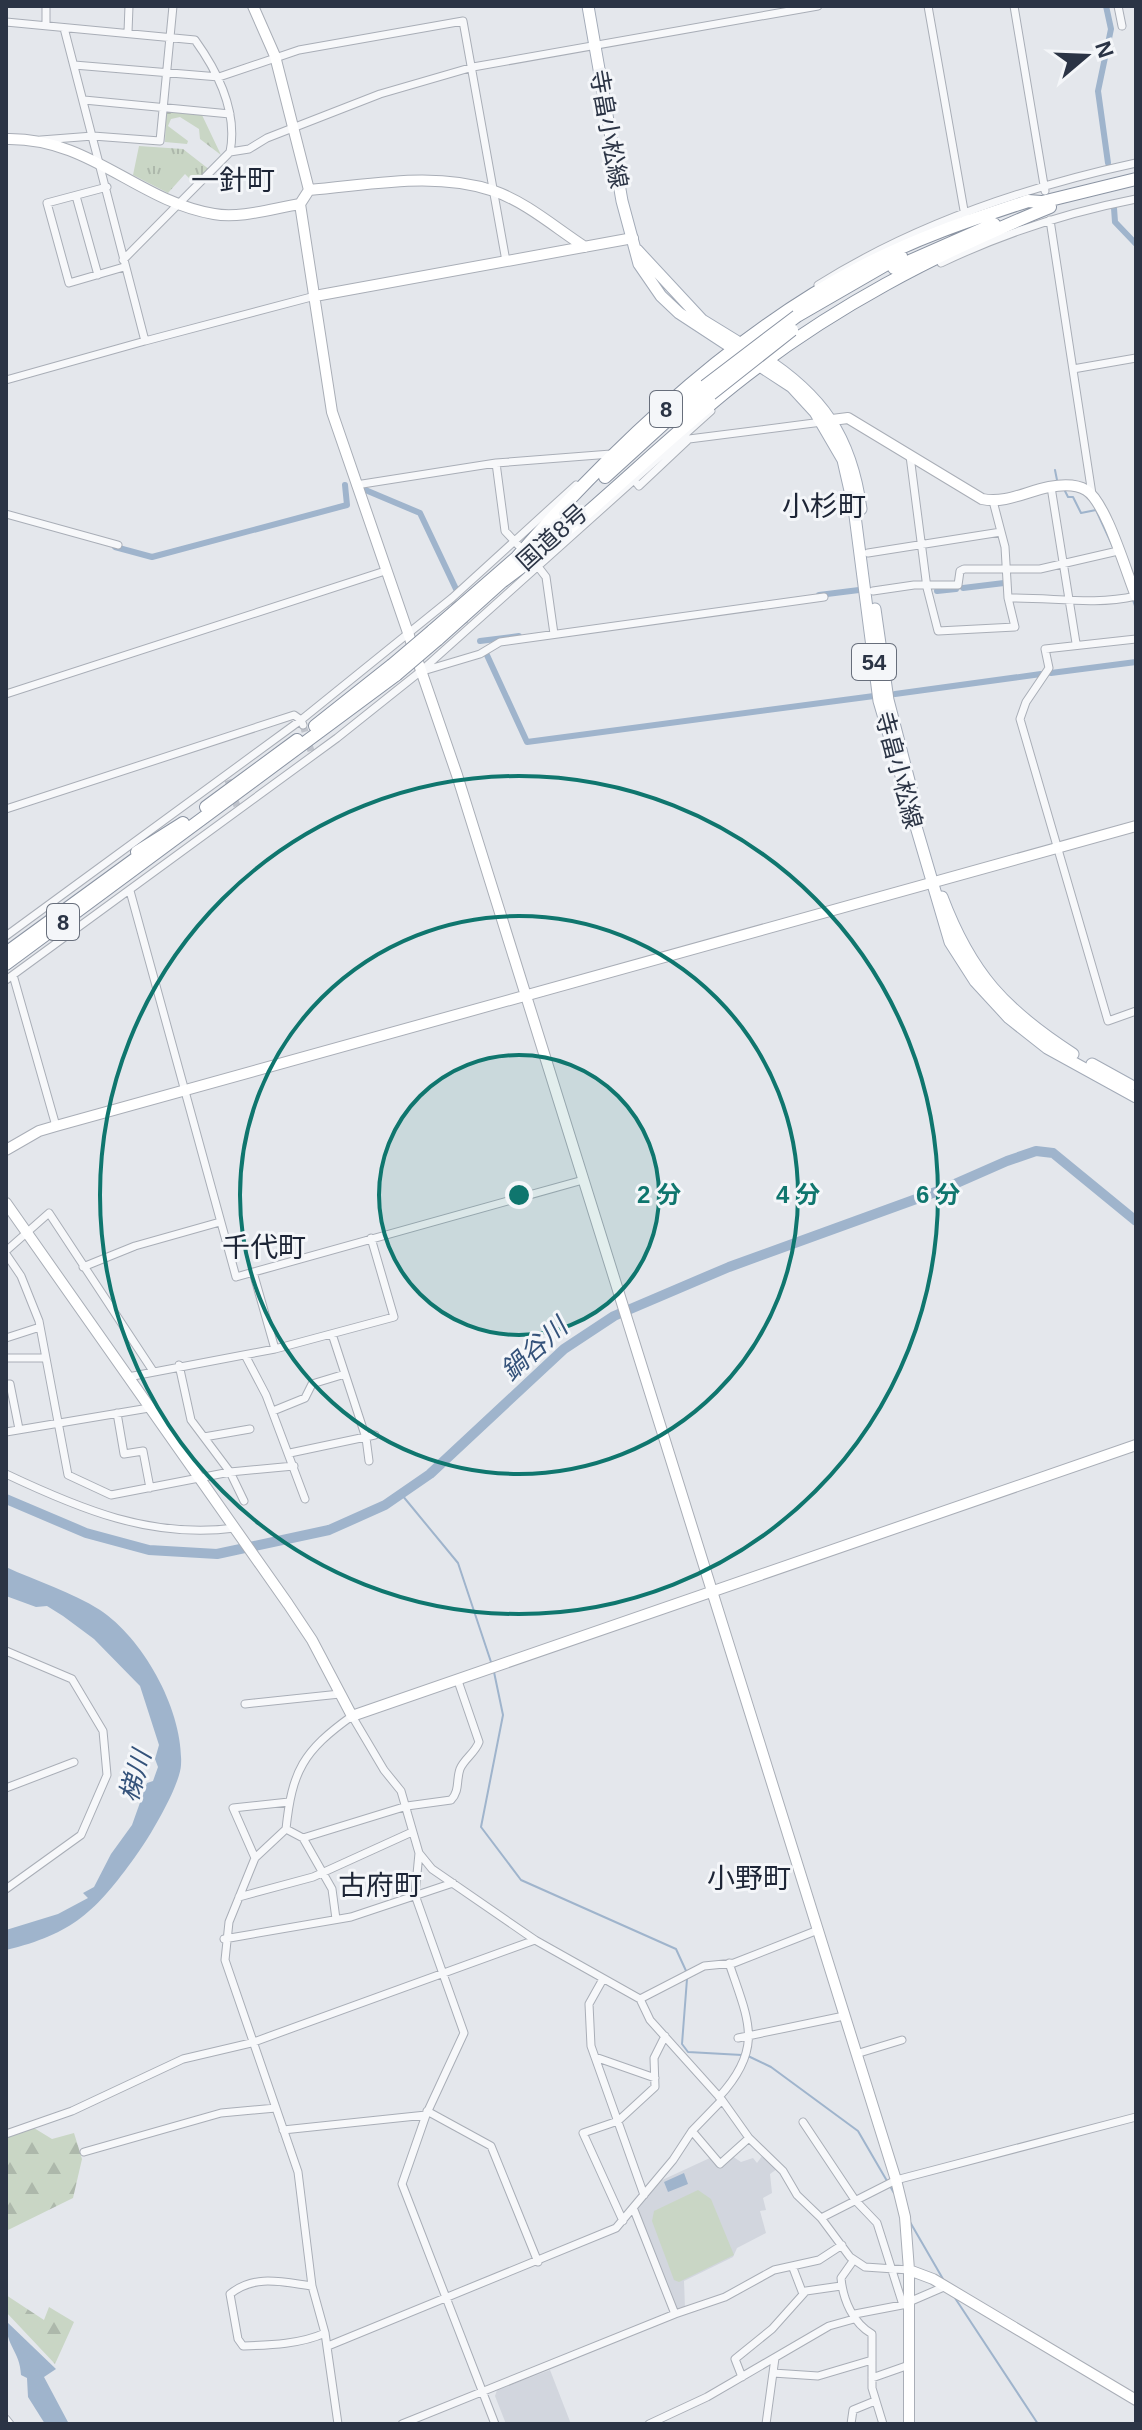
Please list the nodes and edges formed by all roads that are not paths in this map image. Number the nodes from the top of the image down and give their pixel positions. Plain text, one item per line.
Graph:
1 (46, 6) edge
2 (129, 6) edge
3 (173, 6) edge
4 (253, 6) edge
5 (588, 6) edge
6 (818, 6) edge
7 (928, 6) edge
8 (1014, 6) edge
9 (1118, 6) edge
10 (6, 22) edge
11 (46, 25) junction
12 (1122, 26) dead end
13 (64, 28) junction
14 (128, 32) junction
15 (170, 37) junction
16 (594, 44) junction
17 (275, 56) junction
18 (74, 65) junction
19 (473, 67) junction
20 (167, 72) junction
21 (219, 77) junction
22 (84, 100) junction
23 (163, 108) junction
24 (230, 114) junction
25 (294, 127) junction
26 (93, 136) junction
27 (6, 139) edge
28 (41, 140) junction
29 (230, 152) junction
30 (100, 161) junction
31 (1136, 163) edge
32 (1136, 179) edge
33 (107, 187) junction
34 (1136, 187) edge
35 (309, 190) junction
36 (493, 191) junction
37 (76, 196) junction
38 (1136, 199) edge
39 (300, 204) junction
40 (1047, 204) junction
41 (180, 205) junction
42 (965, 216) junction
43 (633, 238) junction
44 (585, 247) junction
45 (506, 261) junction
46 (124, 263) junction
47 (98, 275) junction
48 (315, 296) junction
49 (803, 322) junction
50 (767, 326) junction
51 (145, 341) junction
52 (737, 347) junction
53 (1136, 358) edge
54 (763, 363) junction
55 (1073, 369) junction
56 (6, 380) edge
57 (733, 386) junction
58 (704, 387) junction
59 (827, 421) junction
60 (611, 454) junction
61 (910, 456) junction
62 (496, 463) junction
63 (635, 481) junction
64 (356, 485) junction
65 (1051, 487) junction
66 (1092, 494) junction
67 (993, 501) junction
68 (6, 514) edge
69 (1001, 532) junction
70 (118, 545) dead end
71 (920, 545) junction
72 (516, 548) junction
73 (1118, 551) junction
74 (868, 553) junction
75 (1066, 564) junction
76 (538, 566) junction
77 (1007, 569) junction
78 (385, 571) junction
79 (503, 581) junction
80 (927, 588) junction
81 (873, 591) junction
82 (1136, 596) edge
83 (824, 597) dead end
84 (1008, 598) junction
85 (1071, 603) junction
86 (554, 634) junction
87 (408, 635) junction
88 (435, 636) junction
89 (1136, 639) edge
90 (1076, 643) junction
91 (394, 670) junction
92 (421, 671) junction
93 (6, 694) edge
94 (302, 723) junction
95 (6, 809) edge
96 (1136, 826) edge
97 (1058, 847) junction
98 (136, 863) junction
99 (121, 879) junction
100 (933, 880) junction
101 (6, 936) edge
102 (6, 942) edge
103 (6, 953) edge
104 (8, 973) edge
105 (526, 996) junction
106 (1136, 1011) edge
107 (1136, 1089) edge
108 (183, 1091) junction
109 (1136, 1097) edge
110 (56, 1126) junction
111 (6, 1150) edge
112 (583, 1180) junction
113 (6, 1203) edge
114 (220, 1222) junction
115 (27, 1234) junction
116 (371, 1238) junction
117 (6, 1252) edge
118 (83, 1267) junction
119 (253, 1272) junction
120 (40, 1327) junction
121 (332, 1334) junction
122 (6, 1338) edge
123 (275, 1349) junction
124 (245, 1355) junction
125 (6, 1358) edge
126 (46, 1358) junction
127 (179, 1365) junction
128 (153, 1371) junction
129 (345, 1374) junction
130 (128, 1377) junction
131 (6, 1384) edge
132 (149, 1408) junction
133 (273, 1411) junction
134 (117, 1413) junction
135 (59, 1422) junction
136 (19, 1429) junction
137 (250, 1429) dead end
138 (6, 1432) edge
139 (375, 1435) dead end
140 (204, 1437) junction
141 (366, 1438) junction
142 (1136, 1445) edge
143 (290, 1453) junction
144 (369, 1461) dead end
145 (294, 1466) junction
146 (230, 1472) junction
147 (6, 1474) edge
148 (199, 1477) junction
149 (150, 1488) junction
150 (305, 1499) dead end
151 (244, 1501) dead end
152 (235, 1528) junction
153 (712, 1592) junction
154 (6, 1651) edge
155 (458, 1681) junction
156 (340, 1694) junction
157 (245, 1704) dead end
158 (352, 1716) junction
159 (74, 1762) dead end
160 (6, 1788) edge
161 (289, 1802) junction
162 (407, 1806) junction
163 (286, 1829) junction
164 (412, 1832) junction
165 (303, 1838) junction
166 (419, 1853) junction
167 (255, 1858) junction
168 (321, 1874) junction
169 (453, 1883) junction
170 (6, 1889) edge
171 (415, 1895) junction
172 (239, 1897) junction
173 (336, 1919) junction
174 (818, 1930) junction
175 (224, 1939) junction
176 (535, 1940) junction
177 (729, 1963) junction
178 (442, 1973) junction
179 (603, 1979) junction
180 (640, 1999) junction
181 (844, 2016) junction
182 (665, 2036) junction
183 (750, 2037) junction
184 (738, 2038) dead end
185 (902, 2040) dead end
186 (251, 2043) junction
187 (856, 2054) junction
188 (595, 2057) junction
189 (655, 2078) junction
190 (720, 2098) junction
191 (276, 2108) junction
192 (426, 2113) junction
193 (1136, 2117) edge
194 (618, 2121) junction
195 (803, 2122) dead end
196 (283, 2130) junction
197 (692, 2131) junction
198 (6, 2134) edge
199 (749, 2138) junction
200 (84, 2152) dead end
201 (891, 2182) junction
202 (644, 2195) junction
203 (855, 2200) junction
204 (634, 2210) junction
205 (821, 2218) junction
206 (623, 2221) junction
207 (842, 2245) junction
208 (853, 2261) junction
209 (538, 2262) junction
210 (892, 2267) junction
211 (793, 2268) junction
212 (909, 2270) junction
213 (312, 2286) junction
214 (841, 2286) junction
215 (946, 2286) junction
216 (803, 2294) junction
217 (446, 2298) junction
218 (906, 2304) junction
219 (675, 2314) junction
220 (854, 2319) junction
221 (325, 2333) junction
222 (328, 2346) junction
223 (775, 2358) junction
224 (872, 2360) junction
225 (909, 2365) junction
226 (773, 2373) junction
227 (742, 2377) junction
228 (872, 2378) junction
229 (481, 2391) junction
230 (1136, 2400) edge
231 (875, 2401) junction
232 (6, 2419) edge
233 (10, 2424) edge
234 (338, 2424) edge
235 (402, 2424) edge
236 (495, 2424) edge
237 (649, 2424) edge
238 (766, 2424) edge
239 (851, 2424) edge
240 (883, 2424) edge
241 (909, 2424) edge

1 - 11 street
2 - 14 street
3 - 15 street
4 - 17 street
5 - 16 main road, 寺畠小松線 / 54
6 - 16 street
7 - 42 street
8 - 40 street
9 - 12 street
10 - 11 street
11 - 13 street
13 - 14 street
13 - 18 street
14 - 15 street
15 - 20 street
15 - 21 street
16 - 19 street
16 - 43 main road, 寺畠小松線 / 54
17 - 19 street
17 - 21 street
17 - 25 street
18 - 20 street
18 - 22 street
19 - 25 street
19 - 36 street
20 - 21 street
20 - 23 street
21 - 24 street
22 - 23 street
22 - 26 street
23 - 24 street
23 - 26 street
24 - 29 street
25 - 29 street
25 - 35 street
26 - 28 street
26 - 30 street
27 - 28 street
28 - 30 street
29 - 41 street
30 - 33 street
30 - 41 street
31 - 40 street
32 - 40 highway, 国道8号 / 8
33 - 37 street
33 - 46 street
34 - 40 highway, 国道8号 / 8
35 - 36 street
35 - 39 street
36 - 44 street
36 - 45 street
37 - 47 street
37 - 47 street
38 - 40 street
39 - 41 street
39 - 48 street
40 - 42 street
40 - 49 highway, 国道8号 / 8
40 - 49 street
40 - 50 highway, 8
40 - 55 street
41 - 46 street
42 - 50 street
43 - 44 street
43 - 52 main road, 寺畠小松線 / 54
44 - 45 street
45 - 48 street
46 - 47 street
46 - 51 street
48 - 51 street
48 - 64 street
49 - 54 highway, 8
49 - 58 highway, 国道8号 / 8, bridge
50 - 52 highway, 8
51 - 56 street
52 - 54 main road, 寺畠小松線 / 54
52 - 58 highway, 8
53 - 55 street
54 - 57 highway
54 - 59 main road, 寺畠小松線 / 54
55 - 66 street
57 - 63 street
57 - 79 highway
58 - 60 street
58 - 72 highway, 国道8号 / 8
58 - 79 highway, 国道8号 / 8
59 - 61 street
59 - 63 street
59 - 74 main road, 寺畠小松線 / 54
59 - 100 main road, 寺畠小松線 / 54
60 - 62 street
60 - 72 street
61 - 67 street
61 - 71 street
62 - 64 street
62 - 72 street
63 - 76 street
64 - 78 street
65 - 66 street
65 - 67 street
65 - 75 street
66 - 73 street
67 - 69 street
68 - 70 street
69 - 71 street
69 - 77 street
71 - 74 street
71 - 80 street
72 - 87 street
72 - 88 highway, 国道8号 / 8
73 - 75 street
73 - 82 street
74 - 81 main road, 寺畠小松線 / 54
75 - 77 street
75 - 85 street
76 - 86 street
76 - 92 street
77 - 80 street
77 - 84 street
78 - 87 street
78 - 93 street
79 - 88 highway, 国道8号 / 8
80 - 81 street
80 - 84 street
81 - 100 main road, 寺畠小松線 / 54
82 - 85 street
83 - 86 street
84 - 85 street
85 - 90 street
86 - 92 street
87 - 92 street
87 - 94 street
88 - 91 highway, 国道8号 / 8, bridge
89 - 90 street
90 - 97 street
91 - 98 highway, 国道8号 / 8
91 - 98 highway, 国道8号 / 8
92 - 99 street
92 - 105 street
94 - 95 street
94 - 101 street
96 - 97 street
97 - 100 street
97 - 106 street
98 - 99 highway, 国道8号 / 8
99 - 102 highway
99 - 103 highway, 国道8号 / 8
99 - 104 highway, 国道8号 / 8
99 - 108 street
100 - 105 street
100 - 107 main road, 寺畠小松線 / 54
100 - 109 main road, 寺畠小松線 / 54
104 - 110 street
105 - 108 street
105 - 112 street
108 - 110 street
108 - 114 street
110 - 111 street
112 - 116 street
112 - 153 street
113 - 115 street
114 - 118 street
114 - 119 street
115 - 117 street
115 - 118 street
115 - 130 street
116 - 119 street
116 - 121 street
117 - 120 street
118 - 128 street
119 - 123 street
120 - 122 street
120 - 126 street
121 - 123 street
121 - 129 street
123 - 124 street
124 - 127 street
124 - 133 street
125 - 126 street
126 - 135 street
127 - 128 street
127 - 140 street
128 - 130 street
129 - 133 street
129 - 141 street
130 - 132 street
131 - 136 street
132 - 134 street
132 - 148 street
133 - 143 street
134 - 135 street
134 - 149 street
135 - 136 street
135 - 149 street
136 - 138 street
137 - 140 street
139 - 141 street
140 - 146 street
141 - 143 street
141 - 144 street
142 - 153 street
143 - 145 street
145 - 146 street
145 - 150 street
146 - 148 street
146 - 151 street
147 - 152 street
148 - 149 street
148 - 152 street
152 - 156 street
153 - 155 street
153 - 174 street
154 - 170 street
155 - 158 street
155 - 162 street
156 - 157 street
156 - 158 street
158 - 161 street
158 - 162 street
159 - 160 street
161 - 163 street
161 - 167 street
162 - 164 street
162 - 165 street
163 - 165 street
163 - 167 street
164 - 166 street
164 - 168 street
165 - 168 street
166 - 169 street
166 - 171 street
167 - 172 street
168 - 172 street
168 - 173 street
169 - 171 street
169 - 176 street
171 - 173 street
171 - 178 street
172 - 175 street
173 - 175 street
174 - 177 street
174 - 181 street
175 - 186 street
176 - 178 street
176 - 179 street
177 - 180 street
177 - 183 street
178 - 186 street
178 - 192 street
179 - 180 street
179 - 188 street
180 - 182 street
181 - 183 street
181 - 187 street
182 - 189 street
182 - 190 street
183 - 184 street
183 - 190 street
185 - 187 street
186 - 191 street
186 - 198 street
187 - 201 street
188 - 189 street
188 - 194 street
189 - 194 street
190 - 197 street
190 - 199 street
191 - 196 street
191 - 200 street
192 - 196 street
192 - 209 street
192 - 217 street
193 - 201 street
194 - 202 street
194 - 206 street
195 - 203 street
196 - 213 street
197 - 199 street
197 - 202 street
199 - 205 street
201 - 203 street
201 - 212 street
202 - 204 street
203 - 205 street
203 - 210 street
204 - 206 street
204 - 219 street
205 - 207 street
206 - 209 street
207 - 208 street
207 - 211 street
208 - 210 street
208 - 214 street
209 - 217 street
210 - 212 street
210 - 218 street
211 - 216 street
211 - 219 street
212 - 215 street
212 - 218 street
213 - 221 street
213 - 221 street
214 - 216 street
214 - 220 street
215 - 218 street
215 - 230 street
216 - 227 street
217 - 222 street
217 - 229 street
218 - 220 street
218 - 225 street
219 - 229 street
220 - 223 street
220 - 224 street
221 - 222 street
222 - 234 street
223 - 226 street
223 - 227 street
224 - 226 street
224 - 228 street
225 - 228 street
225 - 241 street
226 - 238 street
227 - 237 street
228 - 231 street
229 - 235 street
229 - 236 street
231 - 239 street
231 - 240 street
232 - 233 street

